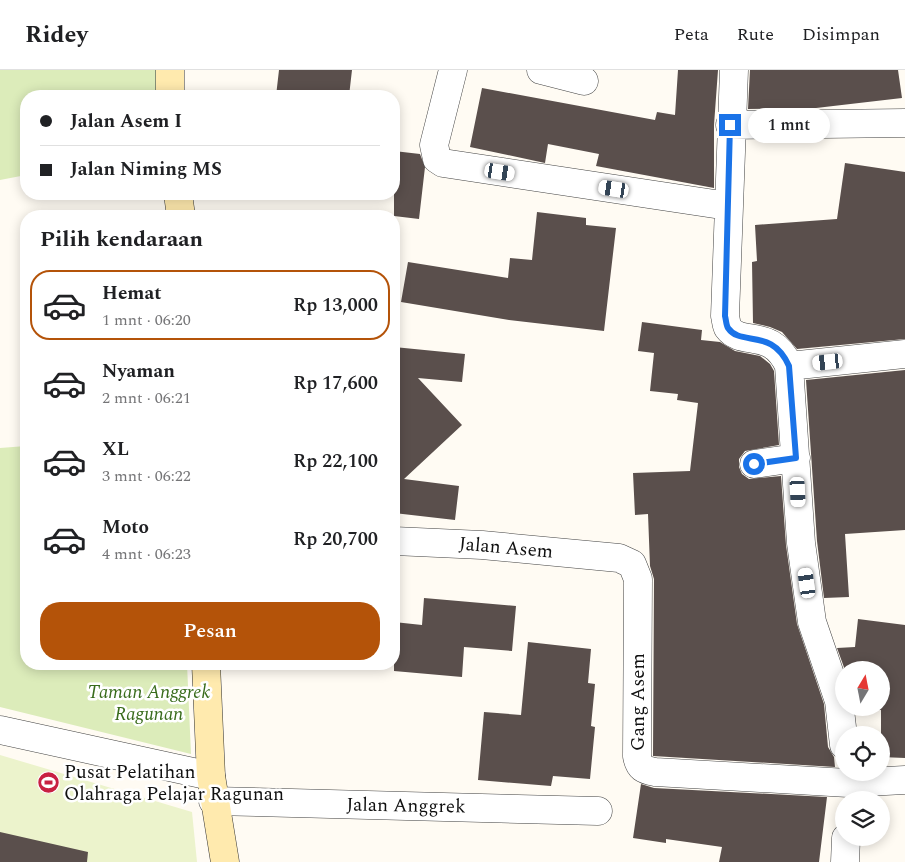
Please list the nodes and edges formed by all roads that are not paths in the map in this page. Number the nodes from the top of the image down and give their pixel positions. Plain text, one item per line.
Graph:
1 (170, 70) edge
2 (453, 70) edge
3 (541, 70) edge
4 (734, 70) edge
5 (584, 81) dead end
6 (170, 90) edge
7 (905, 123) edge
8 (730, 125) junction
9 (728, 206) junction
10 (905, 354) edge
11 (789, 366) junction
12 (796, 458) junction
13 (754, 464) dead end
14 (400, 541) edge
15 (619, 558) joint
16 (206, 670) edge
17 (842, 726) edge
18 (0, 730) edge
19 (905, 780) edge
20 (848, 785) edge
21 (212, 789) junction
22 (598, 811) dead end
23 (846, 846) edge
24 (225, 862) edge
25 (845, 862) edge

1 - 6 main road
2 - 9 street
3 - 5 street
4 - 8 street
7 - 8 street
8 - 9 street
9 - 11 street
10 - 11 street
11 - 12 street
12 - 13 street
12 - 17 street
14 - 15 street, Jalan Asem
15 - 20 street, Gang Asem
16 - 21 main road
18 - 21 street, Jalan Anggrek
19 - 20 street
21 - 22 street, Jalan Anggrek
21 - 24 main road
23 - 25 street

